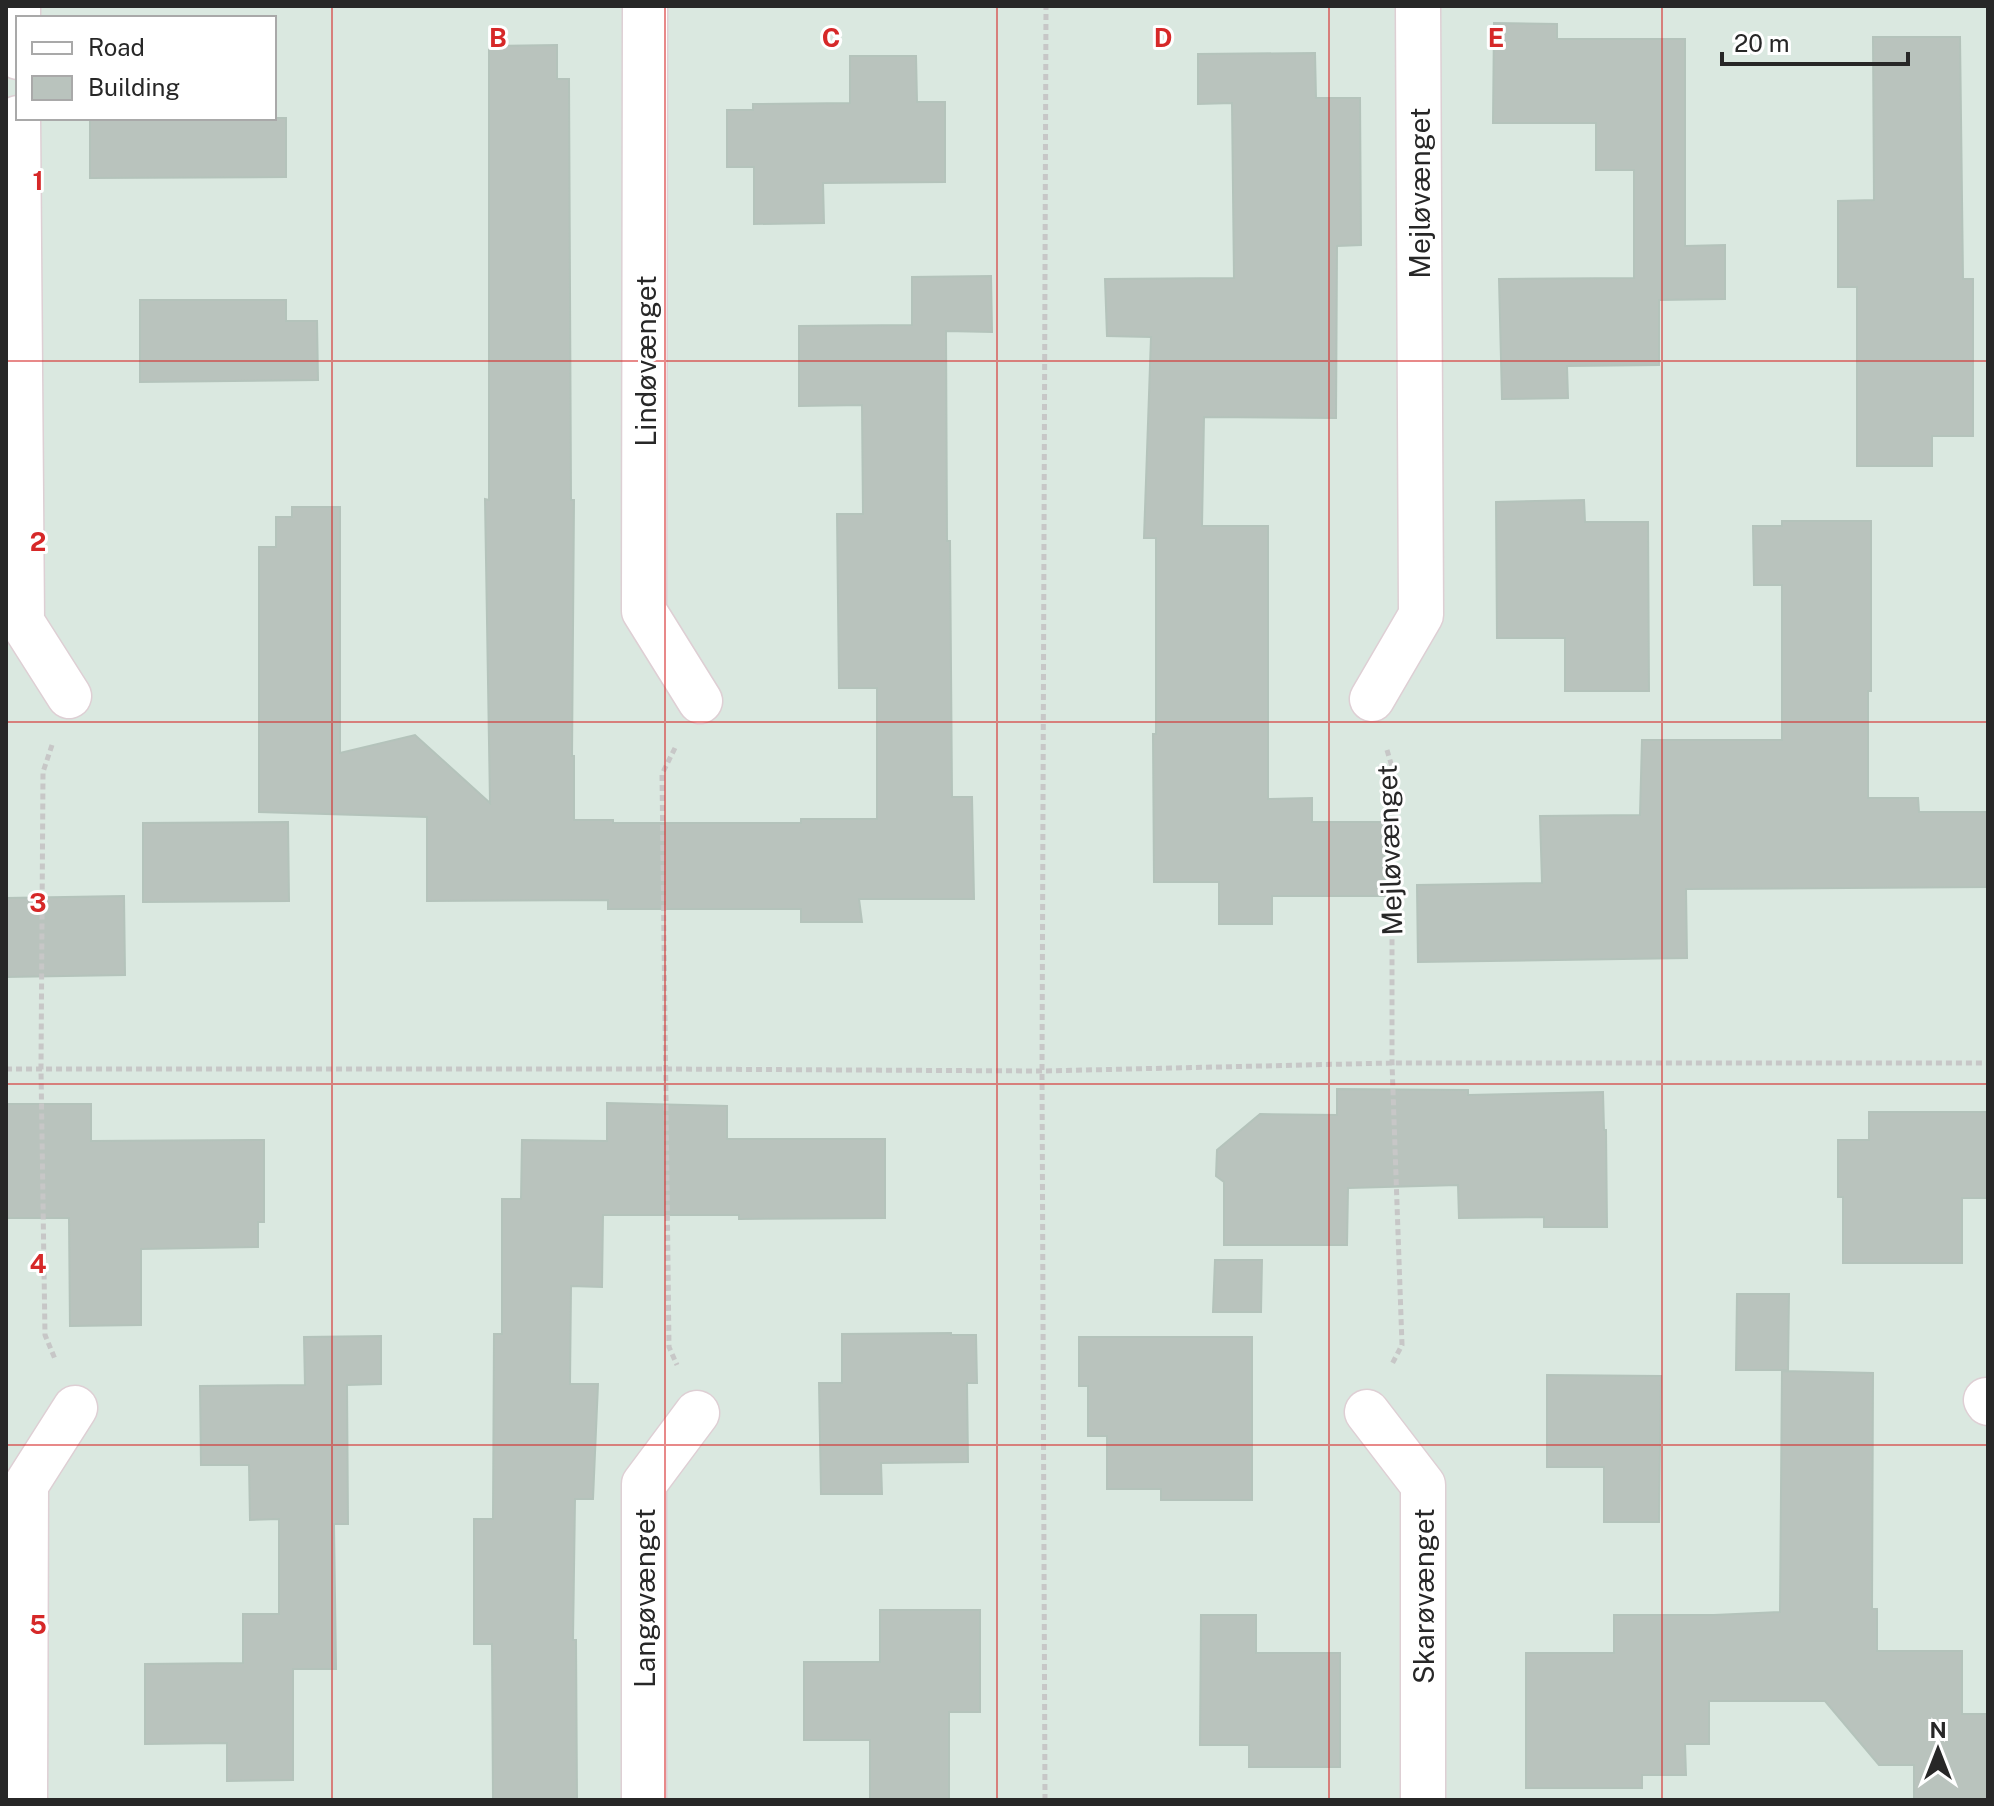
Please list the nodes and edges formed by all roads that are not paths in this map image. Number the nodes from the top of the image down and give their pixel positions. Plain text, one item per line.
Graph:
1 (645, 6) edge
2 (1418, 6) edge
3 (18, 120) edge
4 (69, 696) road end
5 (1372, 699) road end
6 (700, 701) road end
7 (75, 1408) road end
8 (1367, 1412) road end
9 (697, 1413) road end
10 (25, 1800) edge
11 (644, 1800) edge
12 (1423, 1800) edge

1 - 6 street, Lindøvænget
2 - 5 street, Mejløvænget
3 - 4 street
7 - 10 street
8 - 12 street, Skarøvænget
9 - 11 street, Langøvænget

